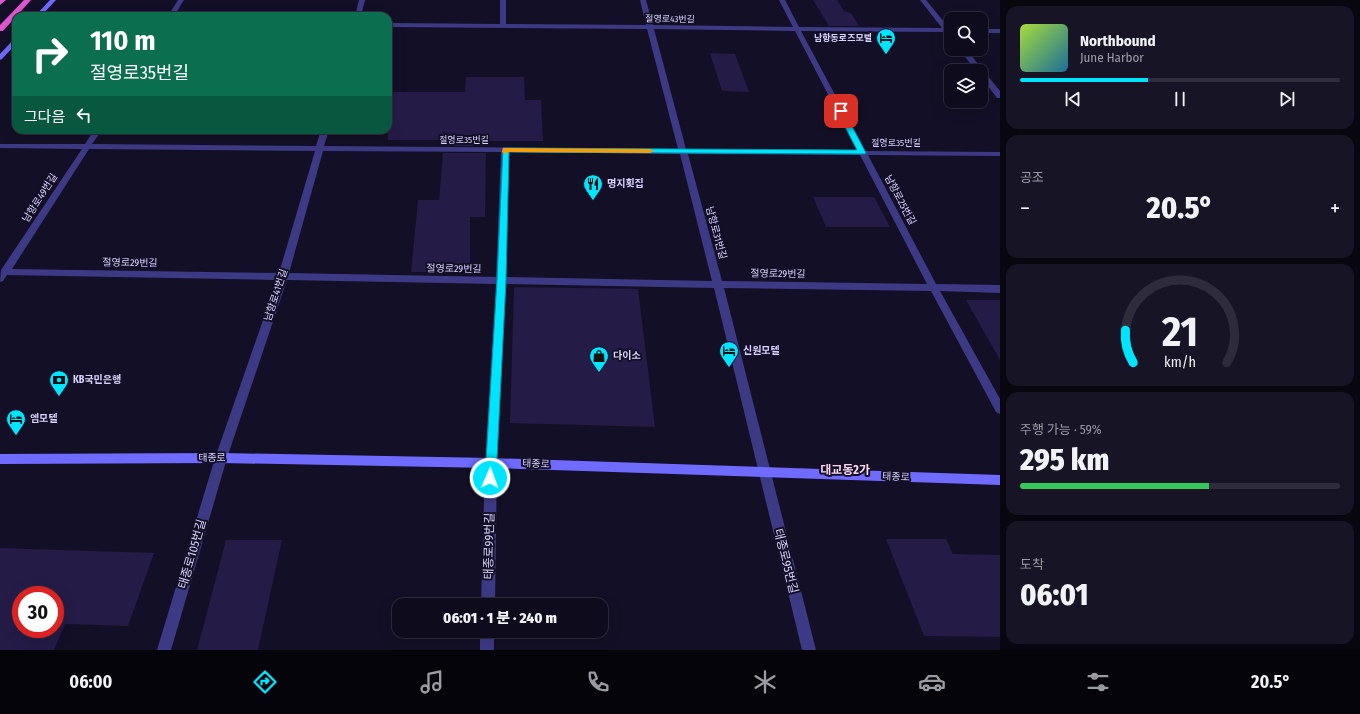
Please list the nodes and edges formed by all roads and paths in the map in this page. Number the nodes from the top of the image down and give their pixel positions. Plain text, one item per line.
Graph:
1 (3, 0) edge
2 (28, 0) edge
3 (53, 0) edge
4 (181, 0) edge
5 (362, 0) edge
6 (503, 0) edge
7 (643, 0) edge
8 (782, 0) edge
9 (923, 0) edge
10 (0, 3) edge
11 (16, 12) edge
12 (42, 12) edge
13 (174, 12) edge
14 (359, 12) edge
15 (12, 17) edge
16 (392, 25) edge
17 (944, 25) edge
18 (503, 26) junction
19 (650, 28) junction
20 (0, 29) edge
21 (798, 29) junction
22 (988, 31) edge
23 (1000, 31) edge
24 (944, 32) edge
25 (12, 44) edge
26 (967, 56) edge
27 (0, 58) edge
28 (974, 64) edge
29 (988, 82) edge
30 (1000, 96) edge
31 (95, 134) edge
32 (324, 134) edge
33 (0, 146) edge
34 (87, 147) junction
35 (320, 149) junction
36 (505, 150) junction
37 (683, 151) junction
38 (862, 153) junction
39 (1000, 154) edge
40 (2, 275) edge
41 (283, 277) junction
42 (501, 280) junction
43 (718, 284) junction
44 (933, 288) junction
45 (1000, 289) edge
46 (1000, 409) edge
47 (221, 458) junction
48 (0, 459) edge
49 (490, 462) junction
50 (764, 473) junction
51 (1000, 480) edge
52 (488, 598) edge
53 (487, 638) edge
54 (164, 650) edge
55 (487, 650) edge
56 (809, 650) edge

1 - 10 highway
2 - 11 highway
3 - 12 main road
4 - 13 street
5 - 14 street
6 - 18 street
7 - 19 street, 남항로31번길
8 - 21 street, 남항로25번길
9 - 17 street
15 - 20 highway
16 - 18 street, 절영로43번길
18 - 19 street, 절영로43번길
19 - 21 street, 절영로43번길
19 - 37 street, 남항로31번길
21 - 24 street, 절영로43번길
21 - 38 street, 남항로25번길
22 - 23 street
25 - 27 main road
26 - 28 street
29 - 30 street
31 - 34 street, 남항로49번길
32 - 35 street, 남항로41번길
33 - 34 street, 절영로35번길
34 - 35 street, 절영로35번길
34 - 40 street, 남항로49번길
35 - 36 street, 절영로35번길
35 - 41 street, 남항로41번길
36 - 37 street, 절영로35번길
36 - 42 street, 태종로99번길
37 - 38 street, 절영로35번길
37 - 43 street, 남항로31번길
38 - 39 street, 절영로35번길
38 - 44 street, 남항로25번길
40 - 41 street, 절영로29번길
41 - 42 street, 절영로29번길
41 - 47 street, 남항로41번길
42 - 43 street, 절영로29번길
42 - 49 street, 태종로99번길
43 - 44 street, 절영로29번길
43 - 50 street, 남항로31번길
44 - 45 street, 절영로29번길
44 - 46 street, 남항로25번길
47 - 48 main road, 태종로
47 - 49 main road, 태종로
47 - 54 street, 태종로105번길
49 - 50 main road, 태종로
49 - 52 street, 태종로99번길
50 - 51 main road, 태종로
50 - 56 street, 태종로95번길
53 - 55 street

